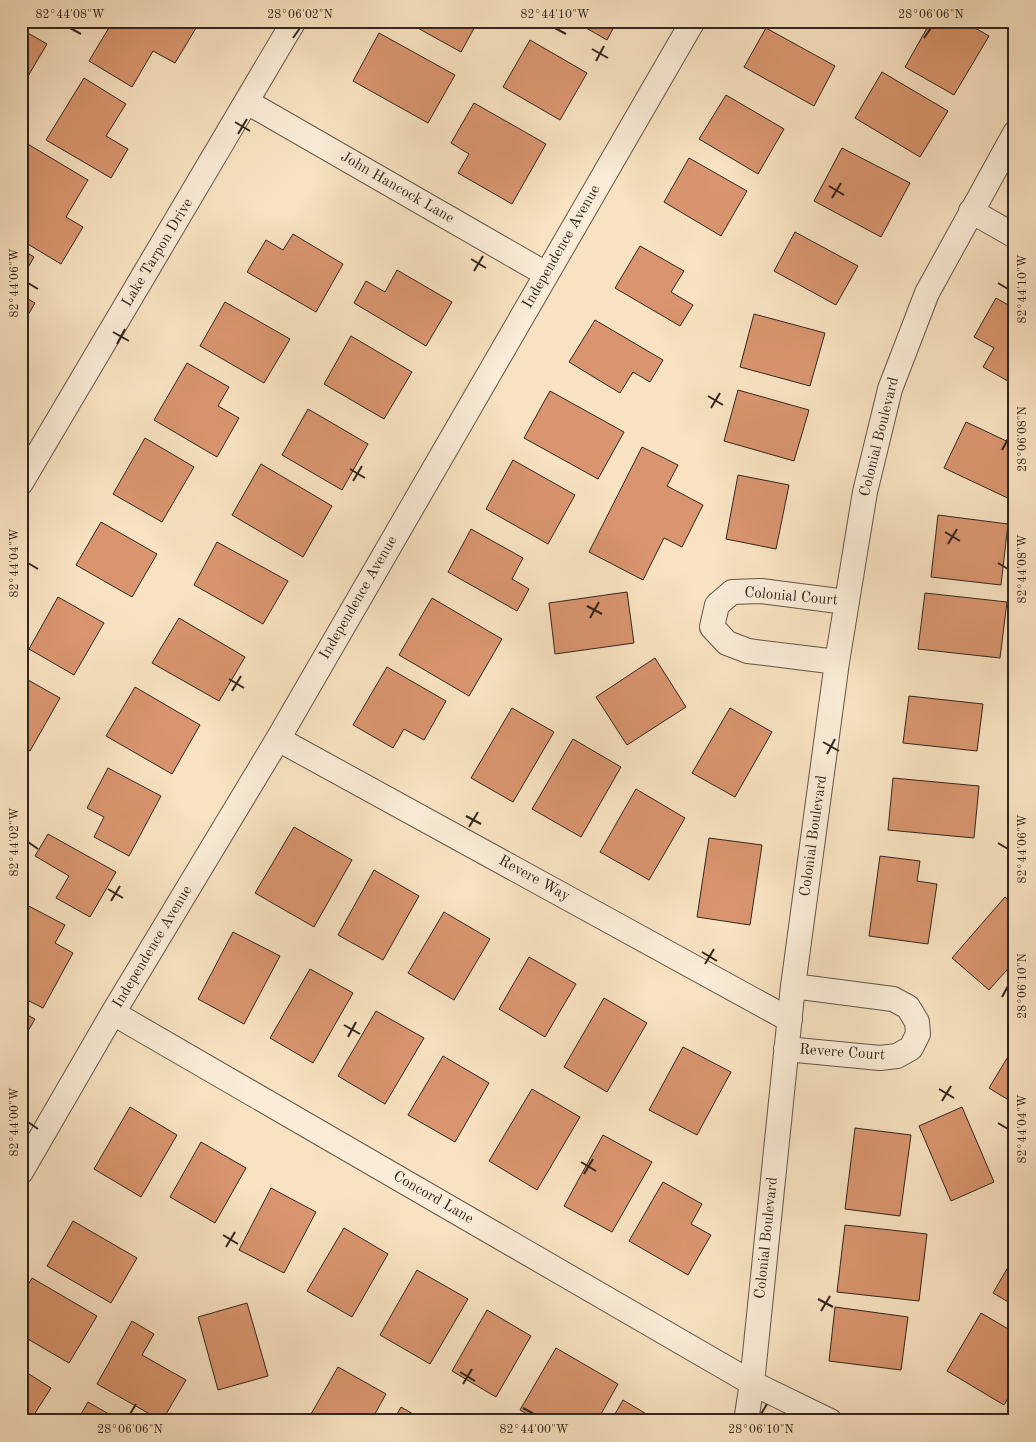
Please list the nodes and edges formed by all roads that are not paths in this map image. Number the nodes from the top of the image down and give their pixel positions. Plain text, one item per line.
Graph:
1 (294, 21) edge
2 (693, 21) edge
3 (247, 102) junction
4 (1015, 133) edge
5 (970, 211) junction
6 (1015, 236) edge
7 (546, 274) junction
8 (21, 483) edge
9 (846, 602) junction
10 (837, 662) junction
11 (278, 738) junction
12 (793, 986) junction
13 (113, 1013) junction
14 (790, 1020) junction
15 (786, 1049) junction
16 (21, 1172) edge
17 (752, 1383) junction
18 (746, 1421) edge
19 (830, 1421) edge

1 - 3 street, Lake Tarpon Drive
2 - 7 street, Independence Avenue
3 - 7 street, John Hancock Lane
3 - 8 street, Lake Tarpon Drive
4 - 5 street, Colonial Boulevard
5 - 6 street
5 - 9 street, Colonial Boulevard
7 - 11 street, Independence Avenue
9 - 10 street, Colonial Boulevard
9 - 10 street, Colonial Court
10 - 12 street, Colonial Boulevard
11 - 13 street, Independence Avenue
11 - 14 street, Revere Way
12 - 14 street, Colonial Boulevard
12 - 15 street, Revere Court
13 - 16 street, Independence Avenue
13 - 17 street, Concord Lane
14 - 15 street, Colonial Boulevard
15 - 17 street, Colonial Boulevard
17 - 18 street, Colonial Boulevard
17 - 19 street, Concord Lane

